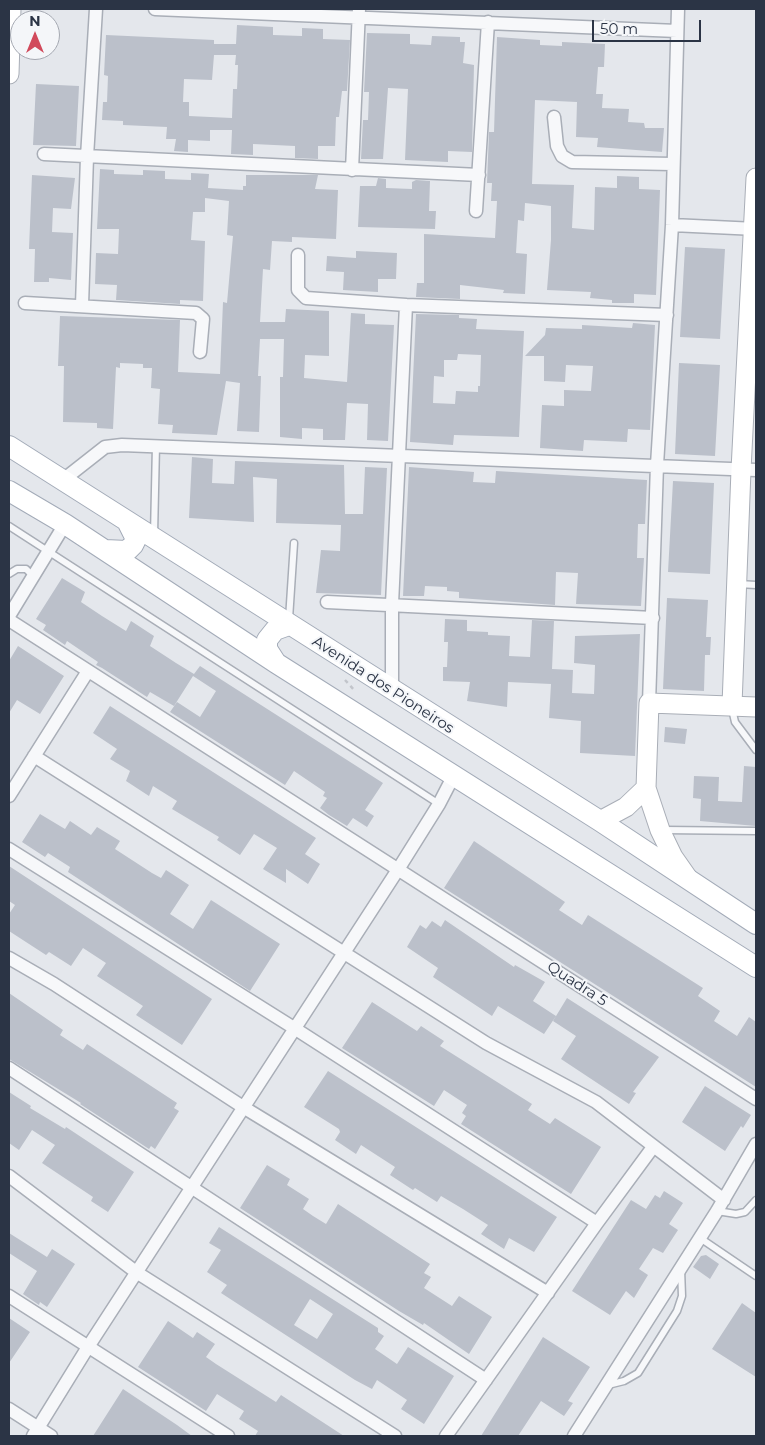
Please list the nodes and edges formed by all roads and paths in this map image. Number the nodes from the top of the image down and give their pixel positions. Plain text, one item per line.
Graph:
1 (11, 9) edge
2 (96, 9) edge
3 (155, 9) edge
4 (678, 9) edge
5 (358, 13) edge
6 (488, 22) junction
7 (677, 31) junction
8 (9, 74) edge
9 (554, 117) dead end
10 (44, 154) dead end
11 (87, 157) junction
12 (672, 164) junction
13 (352, 170) junction
14 (479, 175) junction
15 (756, 178) edge
16 (476, 211) dead end
17 (672, 225) junction
18 (755, 229) edge
19 (298, 255) dead end
20 (25, 304) dead end
21 (82, 305) junction
22 (406, 305) junction
23 (667, 314) junction
24 (200, 352) dead end
25 (156, 445) junction
26 (9, 446) edge
27 (398, 455) junction
28 (657, 465) junction
29 (748, 470) edge
30 (63, 480) junction
31 (9, 491) edge
32 (127, 520) junction
33 (65, 524) junction
34 (9, 526) edge
35 (154, 538) junction
36 (294, 543) dead end
37 (105, 550) junction
38 (49, 552) junction
39 (9, 574) edge
40 (34, 577) junction
41 (736, 584) junction
42 (756, 585) edge
43 (327, 602) dead end
44 (392, 604) junction
45 (9, 616) edge
46 (653, 618) junction
47 (9, 620) edge
48 (289, 625) junction
49 (276, 663) junction
50 (88, 671) junction
51 (392, 691) junction
52 (649, 703) junction
53 (732, 705) junction
54 (756, 707) edge
55 (756, 750) edge
56 (34, 756) junction
57 (454, 775) junction
58 (646, 788) junction
59 (9, 796) edge
60 (439, 804) junction
61 (600, 822) junction
62 (660, 830) junction
63 (756, 831) edge
64 (9, 849) edge
65 (399, 868) junction
66 (690, 882) junction
67 (752, 917) edge
68 (756, 951) edge
69 (344, 952) junction
70 (736, 954) junction
71 (9, 958) edge
72 (756, 967) edge
73 (294, 1028) junction
74 (9, 1068) edge
75 (756, 1099) edge
76 (243, 1107) junction
77 (756, 1144) edge
78 (653, 1147) junction
79 (9, 1176) edge
80 (192, 1188) junction
81 (724, 1200) junction
82 (756, 1200) edge
83 (717, 1211) junction
84 (596, 1223) junction
85 (700, 1238) junction
86 (681, 1268) junction
87 (136, 1272) junction
88 (756, 1276) edge
89 (548, 1293) junction
90 (9, 1296) edge
91 (88, 1347) junction
92 (486, 1380) junction
93 (606, 1385) junction
94 (9, 1410) edge
95 (36, 1432) edge
96 (51, 1436) edge
97 (228, 1436) edge
98 (395, 1436) edge
99 (446, 1436) edge
100 (574, 1436) edge

1 - 8 street
2 - 11 street
3 - 5 street
4 - 7 street
5 - 6 street
5 - 13 street
6 - 7 street
6 - 14 street
7 - 12 street
9 - 12 street
10 - 11 street
11 - 13 street
11 - 21 street
12 - 17 street
13 - 14 street
14 - 16 street
15 - 18 street
17 - 18 street
17 - 23 street
18 - 29 street
19 - 22 street
20 - 21 street
21 - 24 street
22 - 23 street
22 - 27 street
23 - 28 street
25 - 27 street
25 - 30 street
25 - 35 lane
26 - 30 main road, Avenida dos Pioneiros
27 - 28 street
27 - 44 street
28 - 29 street
28 - 46 street
29 - 41 street
30 - 32 main road, Avenida dos Pioneiros
31 - 33 main road
32 - 35 main road, Avenida dos Pioneiros
32 - 37 main road
33 - 37 main road
33 - 38 street
34 - 38 lane
35 - 48 main road, Avenida dos Pioneiros
36 - 48 lane
37 - 49 main road
38 - 40 street
38 - 60 lane
39 - 40 lane
40 - 45 street
41 - 42 lane
41 - 53 street
43 - 44 street
44 - 46 street
44 - 51 street
46 - 52 street
47 - 50 street, Quadra 5
48 - 49 main road
48 - 51 main road, Avenida dos Pioneiros
49 - 57 main road
50 - 56 street
50 - 65 street, Quadra 5
51 - 61 main road, Avenida dos Pioneiros
52 - 53 street
52 - 58 street
53 - 54 street
53 - 55 lane
56 - 59 street
56 - 69 street
57 - 60 street
57 - 70 main road
58 - 61 street
58 - 62 street
60 - 65 street
61 - 66 main road, Avenida dos Pioneiros
62 - 63 lane
62 - 66 street
64 - 73 street
65 - 69 street
65 - 75 street, Quadra 5
66 - 67 main road, Avenida dos Pioneiros
68 - 70 main road
69 - 73 street
69 - 78 street
70 - 72 main road
71 - 76 street
73 - 76 street
73 - 84 street
74 - 80 street
76 - 80 street
76 - 89 street
77 - 81 street
78 - 81 street
78 - 84 street
79 - 87 street
80 - 87 street
80 - 92 street
81 - 83 street
82 - 83 lane
83 - 85 street
84 - 89 street
85 - 86 street
85 - 88 lane
86 - 93 street
86 - 93 lane
87 - 91 street
87 - 98 street
89 - 92 street
90 - 91 street
91 - 95 street
91 - 97 street
92 - 99 street
93 - 100 street
94 - 95 street
95 - 96 street

